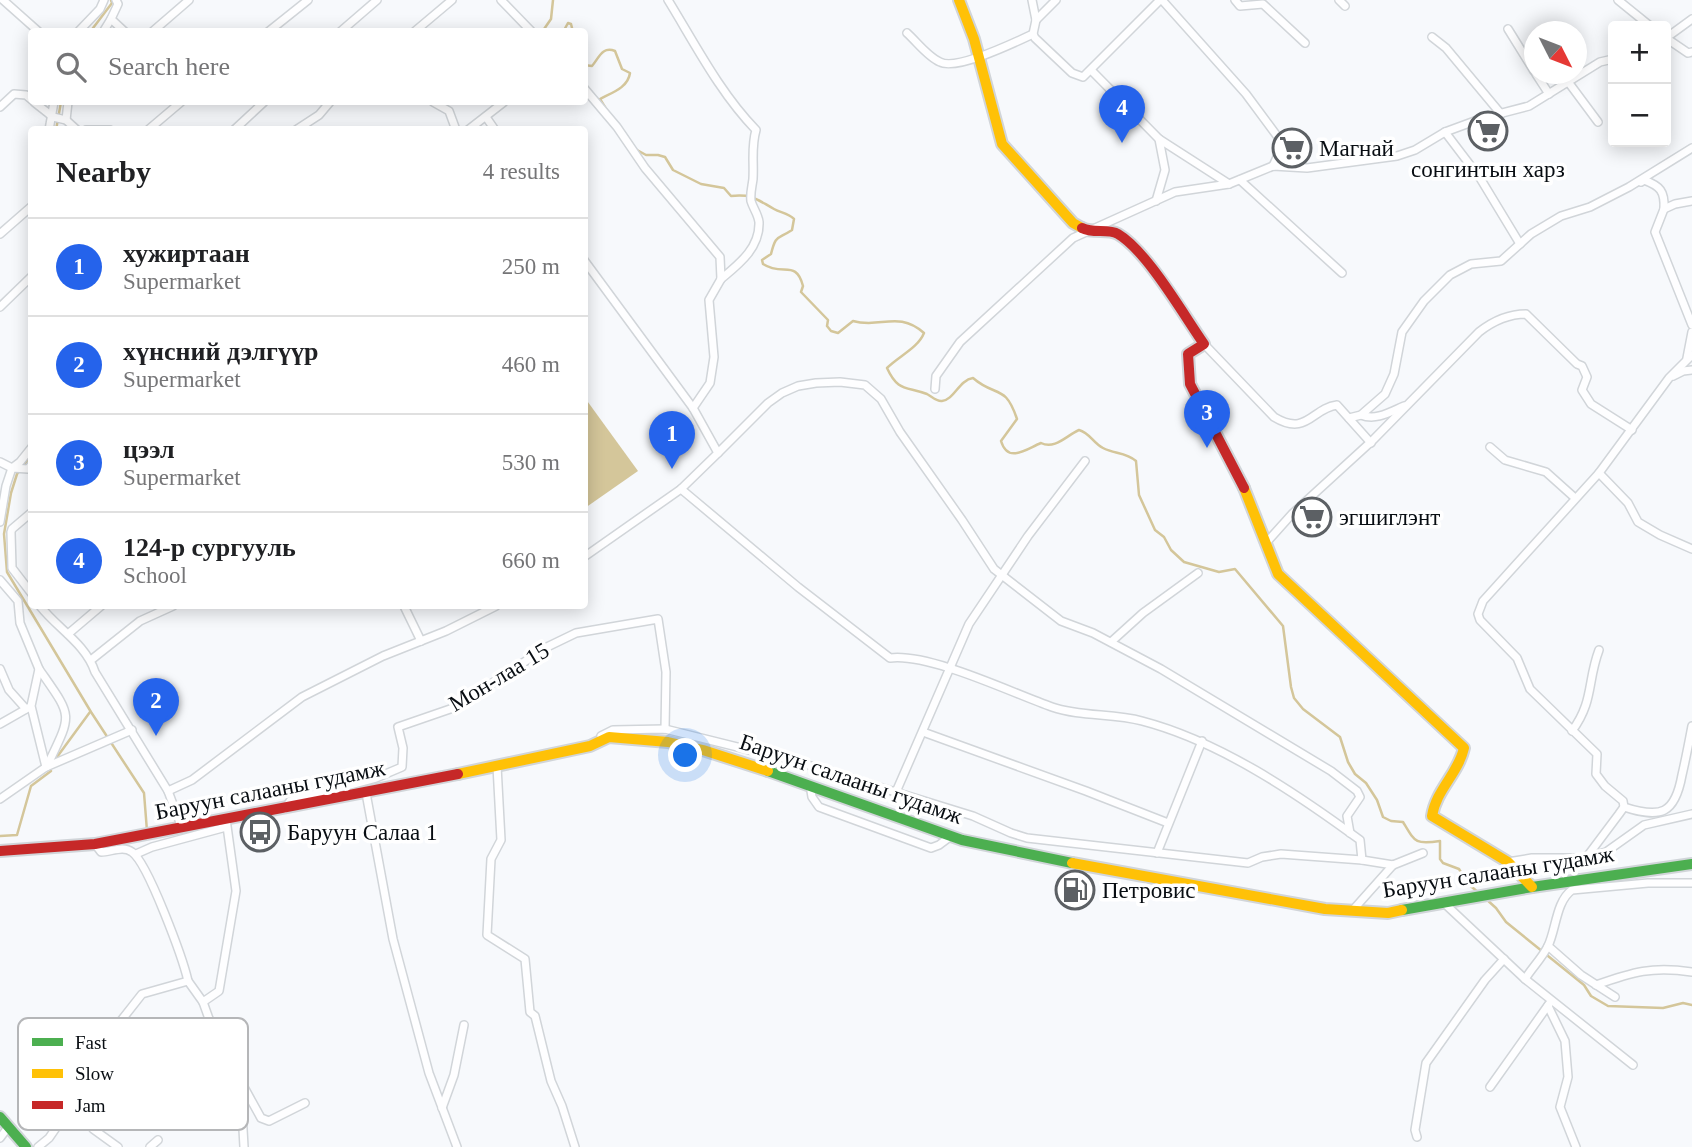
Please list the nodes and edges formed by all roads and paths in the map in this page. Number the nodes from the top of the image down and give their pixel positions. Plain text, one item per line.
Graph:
1 (2, 0) edge
2 (104, 0) edge
3 (116, 0) edge
4 (189, 0) edge
5 (308, 0) edge
6 (377, 0) edge
7 (452, 0) edge
8 (501, 0) edge
9 (668, 0) edge
10 (959, 0) edge
11 (1032, 0) edge
12 (1056, 0) edge
13 (1161, 0) edge
14 (1235, 0) edge
15 (1618, 0) edge
16 (111, 19) junction
17 (1692, 19) edge
18 (1036, 20) junction
19 (1644, 21) edge
20 (34, 28) edge
21 (82, 28) edge
22 (105, 28) edge
23 (121, 28) edge
24 (157, 28) edge
25 (273, 28) edge
26 (345, 28) edge
27 (419, 28) edge
28 (528, 28) edge
29 (1508, 29) dead end
30 (907, 33) dead end
31 (1033, 34) junction
32 (1671, 34) edge
33 (1432, 37) dead end
34 (1671, 41) edge
35 (1305, 43) dead end
36 (1692, 52) edge
37 (1524, 54) edge
38 (979, 57) junction
39 (1608, 60) edge
40 (1092, 71) junction
41 (1587, 71) edge
42 (1543, 84) edge
43 (1567, 84) edge
44 (1570, 84) edge
45 (588, 94) edge
46 (1549, 94) junction
47 (28, 97) edge
48 (39, 105) edge
49 (55, 105) edge
50 (66, 105) edge
51 (177, 105) edge
52 (261, 105) edge
53 (327, 105) edge
54 (438, 105) edge
55 (500, 105) edge
56 (0, 107) edge
57 (1501, 114) junction
58 (486, 117) junction
59 (59, 118) junction
60 (1598, 122) dead end
61 (52, 126) edge
62 (71, 126) edge
63 (153, 126) edge
64 (238, 126) edge
65 (302, 126) edge
66 (455, 126) edge
67 (474, 126) edge
68 (492, 126) edge
69 (1445, 132) junction
70 (1159, 139) junction
71 (1692, 148) edge
72 (1273, 166) junction
73 (1240, 180) junction
74 (1229, 184) junction
75 (1629, 187) junction
76 (1156, 201) junction
77 (1692, 201) edge
78 (1664, 209) junction
79 (28, 210) edge
80 (1090, 232) junction
81 (0, 234) edge
82 (1520, 244) junction
83 (588, 265) edge
84 (1342, 272) dead end
85 (721, 279) junction
86 (28, 280) edge
87 (0, 307) edge
88 (1692, 325) edge
89 (1692, 332) edge
90 (1204, 344) junction
91 (1689, 357) edge
92 (1692, 370) edge
93 (1669, 378) junction
94 (935, 389) dead end
95 (1408, 405) junction
96 (693, 408) junction
97 (1361, 415) junction
98 (1349, 418) junction
99 (1632, 430) junction
100 (1371, 443) junction
101 (1490, 447) dead end
102 (28, 451) edge
103 (718, 453) junction
104 (1085, 461) dead end
105 (0, 462) edge
106 (21, 467) edge
107 (1599, 472) junction
108 (681, 489) junction
109 (1576, 498) junction
110 (28, 515) edge
111 (0, 522) edge
112 (1266, 543) junction
113 (1692, 550) edge
114 (588, 554) edge
115 (1198, 573) dead end
116 (1001, 574) junction
117 (0, 580) edge
118 (28, 589) edge
119 (42, 609) edge
120 (97, 609) edge
121 (166, 609) edge
122 (405, 609) edge
123 (490, 609) edge
124 (68, 634) junction
125 (421, 641) junction
126 (1111, 642) junction
127 (1599, 650) dead end
128 (91, 660) junction
129 (0, 669) edge
130 (39, 669) junction
131 (950, 669) junction
132 (29, 708) junction
133 (0, 724) edge
134 (1692, 726) edge
135 (665, 729) junction
136 (132, 730) junction
137 (1572, 731) junction
138 (923, 732) junction
139 (1202, 741) junction
140 (569, 751) junction
141 (497, 766) junction
142 (46, 767) junction
143 (810, 785) junction
144 (169, 791) junction
145 (896, 792) junction
146 (366, 793) junction
147 (0, 799) edge
148 (1624, 807) junction
149 (876, 808) junction
150 (284, 810) junction
151 (1692, 814) edge
152 (226, 823) junction
153 (1168, 823) junction
154 (870, 825) junction
155 (182, 828) junction
156 (1350, 833) junction
157 (951, 836) junction
158 (95, 844) junction
159 (0, 851) edge
160 (1157, 853) junction
161 (1423, 853) dead end
162 (136, 854) junction
163 (1586, 858) junction
164 (1362, 860) junction
165 (1508, 862) junction
166 (1692, 864) edge
167 (1393, 865) junction
168 (1692, 883) edge
169 (1532, 887) junction
170 (1444, 903) junction
171 (1352, 911) junction
172 (1548, 946) junction
173 (1504, 959) junction
174 (1692, 972) edge
175 (1525, 979) junction
176 (188, 981) junction
177 (1596, 985) junction
178 (1615, 997) dead end
179 (202, 1002) junction
180 (1550, 1003) junction
181 (123, 1018) edge
182 (209, 1018) edge
183 (464, 1025) dead end
184 (1633, 1065) dead end
185 (1490, 1087) dead end
186 (248, 1094) edge
187 (305, 1103) dead end
188 (442, 1108) junction
189 (0, 1116) edge
190 (9, 1126) junction
191 (54, 1130) edge
192 (94, 1130) edge
193 (1418, 1137) dead end
194 (0, 1138) edge
195 (158, 1140) dead end
196 (26, 1147) edge
197 (38, 1147) edge
198 (118, 1147) edge
199 (150, 1147) edge
200 (457, 1147) edge
201 (575, 1147) edge
202 (1576, 1147) edge

1 - 20 street
2 - 21 street
3 - 16 street
4 - 24 street
5 - 25 street
6 - 26 street
7 - 27 street
8 - 28 street
9 - 85 street
10 - 38 main road
11 - 18 street
12 - 18 street
13 - 40 street
13 - 72 street
14 - 35 street
15 - 19 street
16 - 22 street
16 - 23 street
17 - 32 street
18 - 31 street
29 - 37 street
30 - 38 street
31 - 38 street
31 - 40 street
33 - 57 street
34 - 36 street
38 - 80 main road
39 - 41 street
40 - 70 street
42 - 46 street
43 - 46 street
44 - 60 street
45 - 85 street
46 - 57 street
47 - 56 street
48 - 59 street
49 - 59 street
50 - 59 street
51 - 63 street
52 - 64 street
53 - 65 street
54 - 66 street
55 - 58 street
57 - 69 street
58 - 67 street
58 - 68 street
59 - 61 street
59 - 62 street
69 - 72 street
69 - 82 street
70 - 74 street
70 - 76 street
71 - 75 street
72 - 73 street
73 - 74 street
73 - 84 street
74 - 76 street
75 - 78 street
75 - 82 street
76 - 80 street
77 - 78 street
78 - 88 street
79 - 81 street
80 - 90 main road
80 - 94 street
82 - 97 street
83 - 96 street
85 - 96 street
86 - 87 street
89 - 91 street
90 - 98 street
90 - 112 main road
91 - 93 street
92 - 93 street
93 - 99 street
95 - 97 street
95 - 99 street
95 - 100 street
96 - 103 street
97 - 98 street
98 - 100 street
99 - 107 street
100 - 112 street
101 - 109 street
102 - 106 street
103 - 108 street
103 - 116 street
104 - 116 street
105 - 106 street
106 - 111 street
107 - 109 street
107 - 113 street
108 - 114 street
108 - 131 street
109 - 137 street
110 - 118 street
112 - 165 main road
115 - 126 street
116 - 126 street
116 - 131 street
117 - 130 street
119 - 124 street
120 - 124 street
121 - 128 street
122 - 125 street
123 - 125 street
124 - 128 street
125 - 144 street
126 - 156 street
127 - 137 street
128 - 136 street
129 - 132 street
130 - 132 street
130 - 142 street
131 - 138 street
131 - 139 street
132 - 133 street
132 - 142 street
134 - 148 street
135 - 140 street
135 - 145 street
135 - 150 street, Мон-лаа 15
136 - 142 street
136 - 144 street
137 - 148 street
138 - 145 street
138 - 153 street
139 - 153 street
139 - 156 street
140 - 141 main road, Баруун салааны гудамж
140 - 143 main road, Баруун салааны гудамж
141 - 146 main road, Баруун салааны гудамж
141 - 201 street
142 - 147 street
143 - 149 main road, Баруун салааны гудамж
143 - 154 street
144 - 155 street
145 - 160 street
146 - 150 main road, Баруун салааны гудамж
146 - 188 street
148 - 163 street
149 - 154 street
149 - 157 main road, Баруун салааны гудамж
150 - 152 main road, Баруун салааны гудамж
151 - 163 street
152 - 155 main road, Баруун салааны гудамж
152 - 162 street
152 - 179 street
153 - 160 street
154 - 157 street
155 - 158 main road, Баруун салааны гудамж
156 - 164 street
157 - 171 main road, Баруун салааны гудамж
158 - 159 main road, Баруун салааны гудамж
158 - 162 street
160 - 164 street
161 - 167 street
162 - 176 street
163 - 165 street
164 - 167 street
165 - 169 main road
166 - 169 main road, Баруун салааны гудамж
167 - 171 street
168 - 172 street
169 - 170 main road, Баруун салааны гудамж
170 - 171 main road, Баруун салааны гудамж
170 - 173 street
172 - 175 street
172 - 177 street
173 - 175 street
173 - 193 street
174 - 177 street
175 - 180 street
176 - 179 street
176 - 181 street
177 - 178 street
179 - 182 street
180 - 184 street
180 - 185 street
180 - 202 street
183 - 188 street
186 - 187 street
188 - 200 street
189 - 190 main road
190 - 194 street
190 - 196 main road
191 - 197 street
192 - 198 street
195 - 199 street

